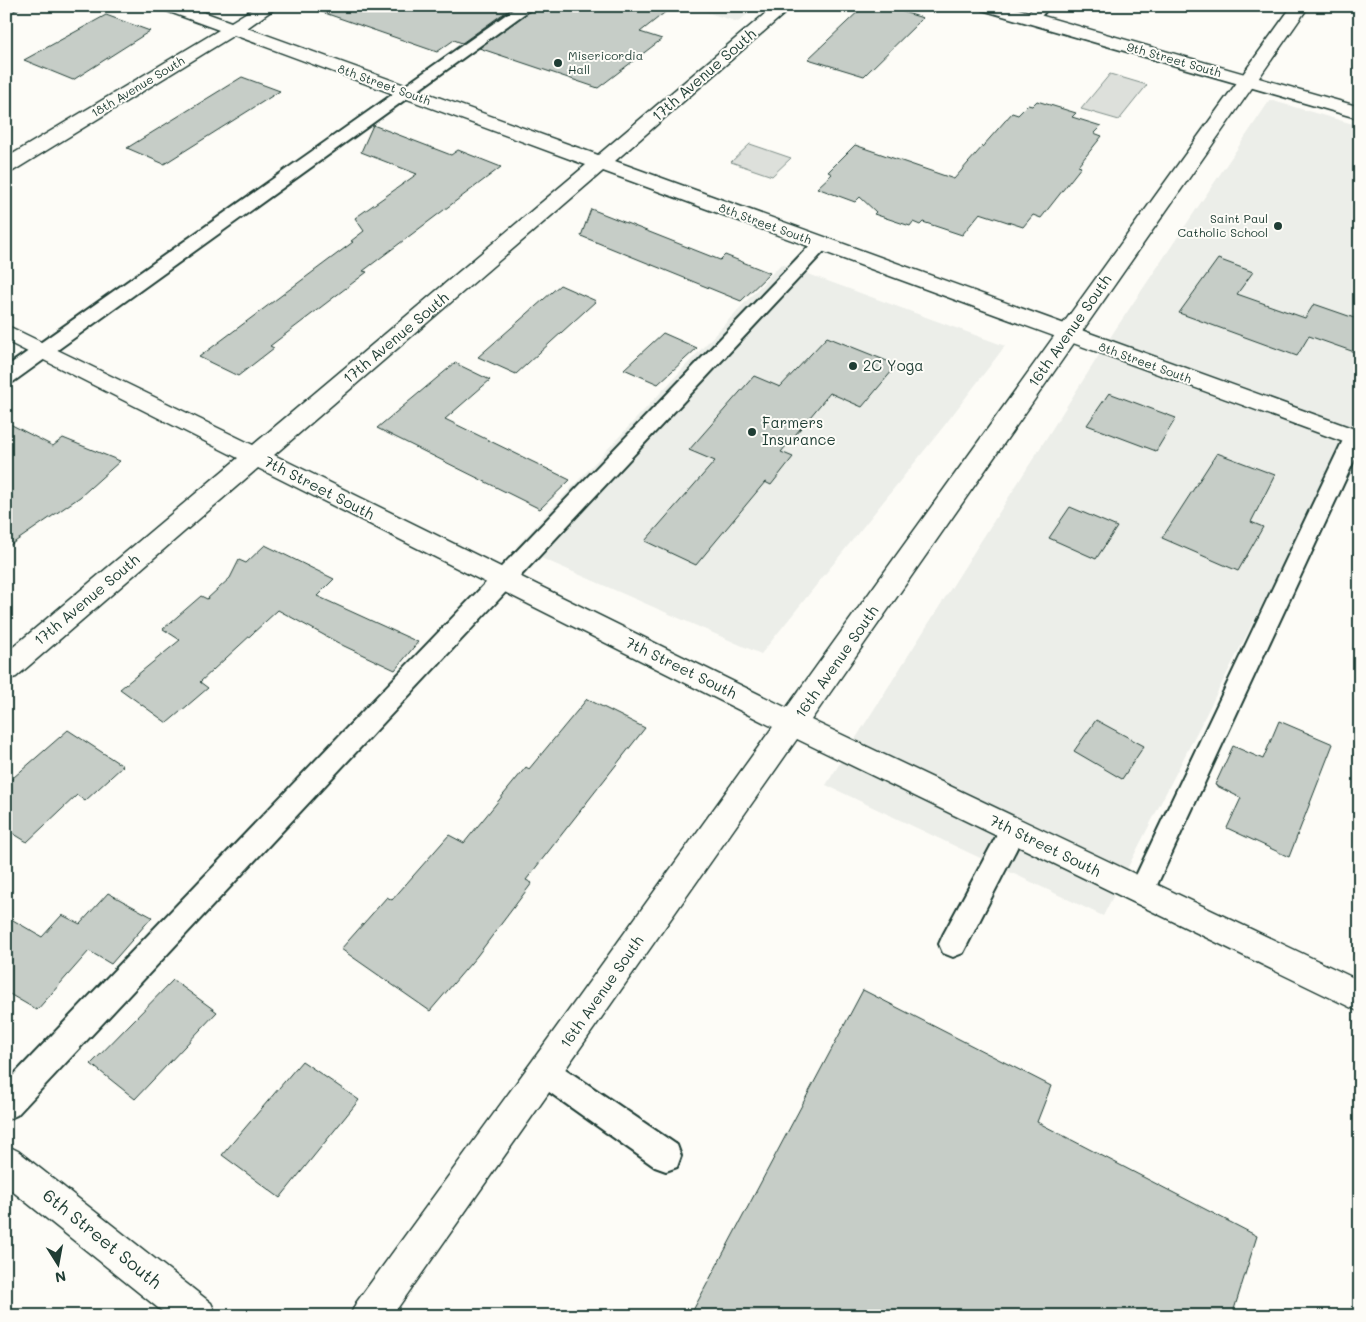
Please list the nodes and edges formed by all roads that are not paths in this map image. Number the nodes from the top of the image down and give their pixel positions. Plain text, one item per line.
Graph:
1 (13, 6) edge
2 (170, 6) edge
3 (270, 6) edge
4 (528, 6) edge
5 (784, 6) edge
6 (988, 6) edge
7 (1302, 6) edge
8 (6, 10) edge
9 (1037, 13) edge
10 (232, 29) junction
11 (1247, 81) junction
12 (406, 93) junction
13 (1360, 113) edge
14 (600, 164) junction
15 (6, 167) edge
16 (821, 244) junction
17 (6, 332) edge
18 (1067, 335) junction
19 (43, 351) junction
20 (6, 377) edge
21 (1357, 439) edge
22 (257, 456) junction
23 (504, 580) junction
24 (6, 669) edge
25 (794, 724) junction
26 (1013, 830) junction
27 (1141, 892) junction
28 (953, 944) dead end
29 (1360, 998) edge
30 (545, 1072) junction
31 (6, 1105) edge
32 (666, 1156) dead end
33 (6, 1163) edge
34 (198, 1316) edge
35 (369, 1316) edge

1 - 8 lane
2 - 10 street, 8th Street South
3 - 10 street, 18th Avenue South
4 - 12 lane
5 - 14 street, 17th Avenue South
6 - 9 street, 9th Street South
7 - 11 street, 16th Avenue South
9 - 11 street, 9th Street South
10 - 12 street, 8th Street South
10 - 15 street, 18th Avenue South
11 - 13 street, 9th Street South
11 - 18 street, 16th Avenue South
12 - 14 street, 8th Street South
12 - 19 lane
14 - 16 street, 8th Street South
14 - 22 street, 17th Avenue South
16 - 18 street, 8th Street South
16 - 23 lane
17 - 19 street, 7th Street South
18 - 21 street, 8th Street South
18 - 25 street, 16th Avenue South
19 - 20 lane
19 - 22 street, 7th Street South
21 - 27 lane
22 - 23 street, 7th Street South
22 - 24 street, 17th Avenue South
23 - 25 street, 7th Street South
23 - 31 lane
25 - 26 street, 7th Street South
25 - 30 street, 16th Avenue South
26 - 27 street, 7th Street South
26 - 28 lane
27 - 29 street, 7th Street South
30 - 32 lane
30 - 35 street, 16th Avenue South
33 - 34 street, 6th Street South

